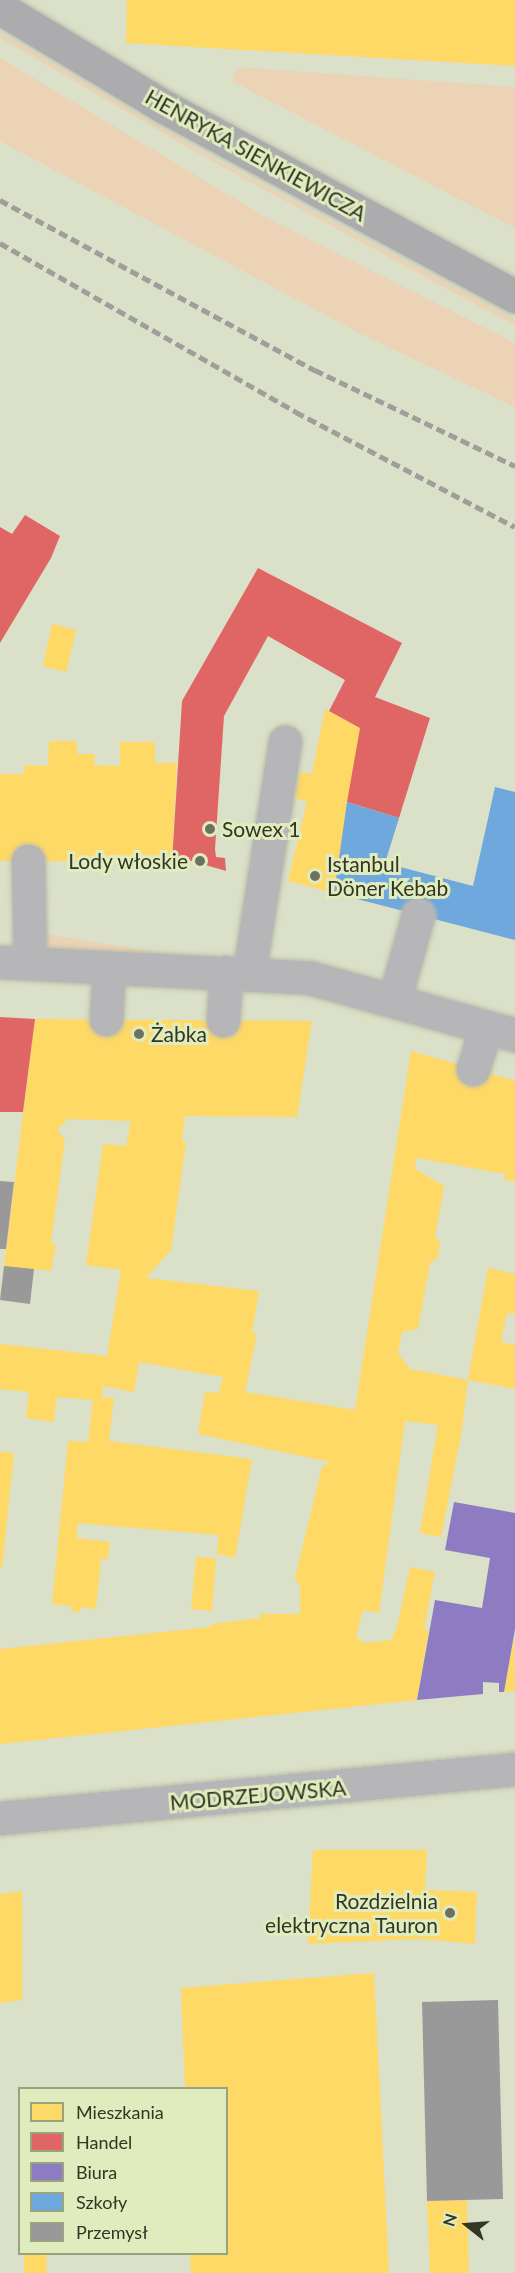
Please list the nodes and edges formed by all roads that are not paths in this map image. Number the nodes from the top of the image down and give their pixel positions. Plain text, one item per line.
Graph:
1 (0, 9) edge
2 (515, 296) edge
3 (285, 742) dead end
4 (28, 861) dead end
5 (418, 915) dead end
6 (15, 962) edge
7 (109, 969) junction
8 (237, 973) junction
9 (394, 1001) junction
10 (106, 1019) dead end
11 (223, 1020) dead end
12 (501, 1031) edge
13 (473, 1069) dead end
14 (515, 1769) edge
15 (0, 1818) edge

1 - 2 street, HENRYKA SIENKIEWICZA
3 - 8 street
4 - 6 street
5 - 9 street
6 - 7 street
7 - 8 street
7 - 10 street
8 - 9 street
8 - 11 street
9 - 12 street
12 - 13 street
14 - 15 street, MODRZEJOWSKA

